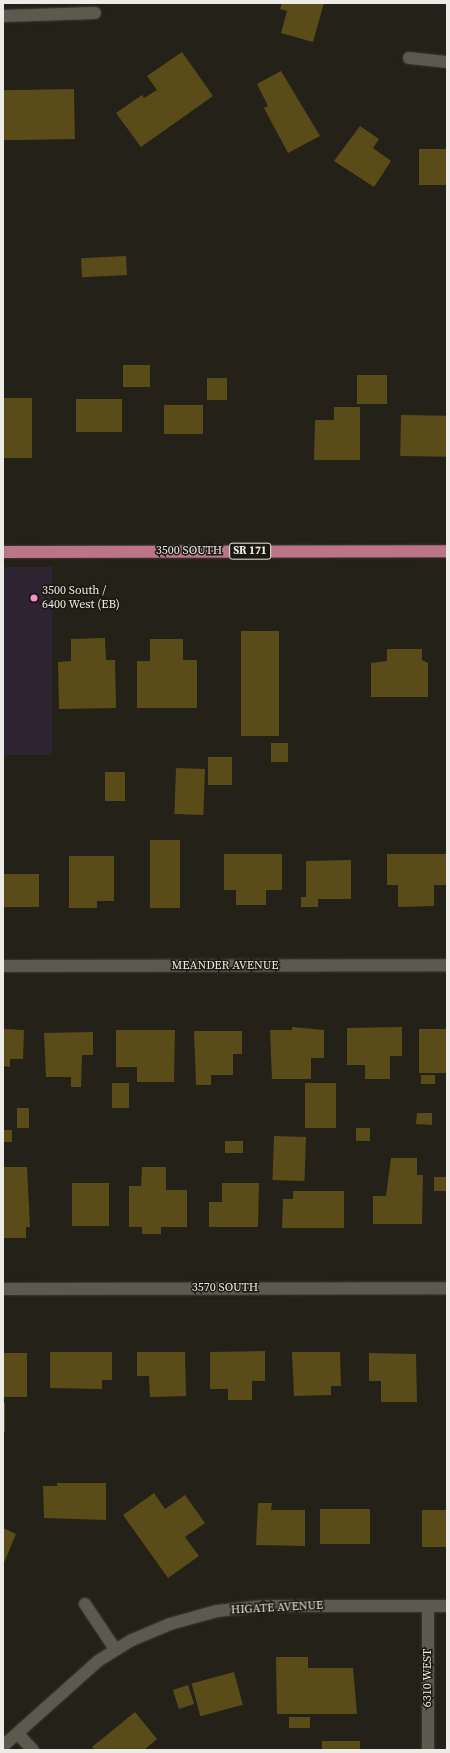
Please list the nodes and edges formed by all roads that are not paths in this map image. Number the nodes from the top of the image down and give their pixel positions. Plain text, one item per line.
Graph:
1 (95, 13) dead end
2 (3, 16) edge
3 (409, 58) dead end
4 (447, 62) edge
5 (447, 551) edge
6 (3, 552) edge
7 (447, 965) edge
8 (3, 966) edge
9 (447, 1288) edge
10 (3, 1289) edge
11 (85, 1604) dead end
12 (428, 1606) junction
13 (447, 1606) edge
14 (115, 1649) junction
15 (18, 1734) junction
16 (3, 1746) edge
17 (34, 1750) edge
18 (428, 1750) edge

1 - 2 street
3 - 4 street
5 - 6 main road, 3500 SOUTH / SR 171
7 - 8 street, MEANDER AVENUE
9 - 10 street, 3570 SOUTH
11 - 14 street
12 - 13 street, HIGATE AVENUE
12 - 14 street, HIGATE AVENUE
12 - 18 street, 6310 WEST
14 - 15 street, HIGATE AVENUE
15 - 16 street, HIGATE AVENUE
15 - 17 street

